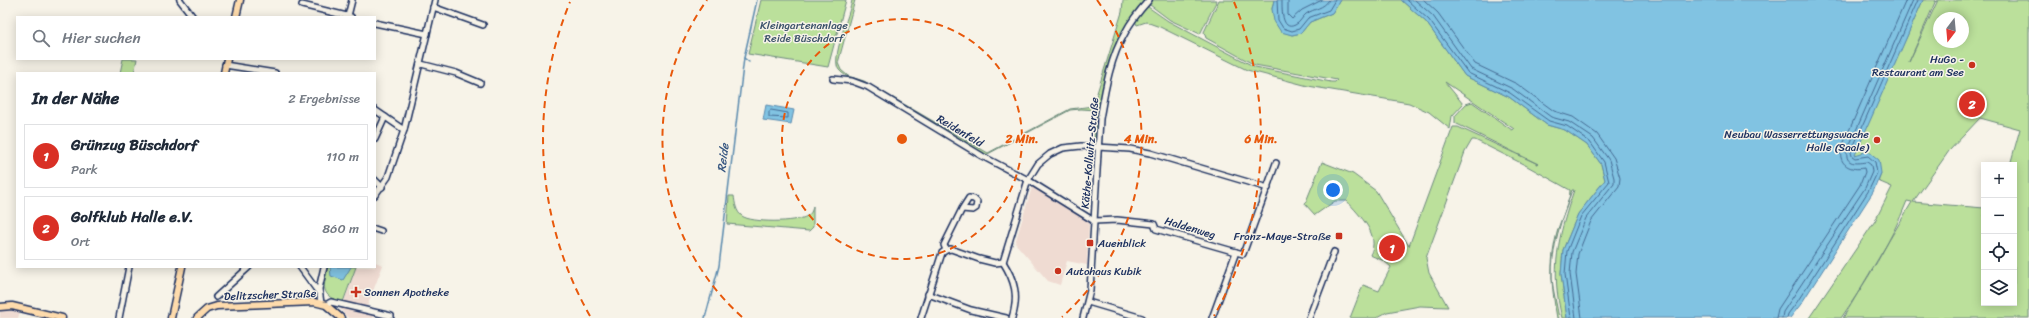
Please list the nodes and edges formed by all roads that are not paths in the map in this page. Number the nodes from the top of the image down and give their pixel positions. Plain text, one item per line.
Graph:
1 (180, 0) edge
2 (240, 0) edge
3 (352, 0) edge
4 (435, 0) edge
5 (1149, 0) edge
6 (302, 6) dead end
7 (433, 7) junction
8 (192, 16) edge
9 (236, 16) edge
10 (346, 16) edge
11 (350, 16) edge
12 (376, 23) edge
13 (483, 25) dead end
14 (427, 34) junction
15 (226, 62) edge
16 (421, 64) junction
17 (224, 72) edge
18 (271, 72) edge
19 (833, 79) dead end
20 (480, 82) dead end
21 (376, 111) edge
22 (385, 117) junction
23 (404, 130) junction
24 (376, 137) edge
25 (1099, 148) junction
26 (1276, 164) dead end
27 (1028, 180) junction
28 (376, 181) edge
29 (382, 187) junction
30 (1268, 188) junction
31 (376, 194) edge
32 (962, 209) dead end
33 (1094, 220) junction
34 (376, 228) edge
35 (381, 231) dead end
36 (946, 250) junction
37 (1236, 252) junction
38 (1334, 252) dead end
39 (1003, 262) junction
40 (129, 268) edge
41 (182, 268) edge
42 (248, 268) edge
43 (301, 268) edge
44 (324, 268) edge
45 (319, 293) junction
46 (928, 294) junction
47 (216, 297) dead end
48 (1088, 302) junction
49 (323, 304) junction
50 (0, 307) edge
51 (391, 316) dead end
52 (62, 318) edge
53 (119, 318) edge
54 (171, 318) edge
55 (197, 318) edge
56 (341, 318) edge
57 (921, 318) edge
58 (1006, 318) edge
59 (1012, 318) edge
60 (1082, 318) edge
61 (1142, 318) edge
62 (1212, 318) edge
63 (1309, 318) edge

1 - 8 street
2 - 9 main road
3 - 11 street
4 - 7 street
5 - 25 street, Käthe-Kollwitz-Straße
6 - 10 street
7 - 13 street
7 - 14 street
12 - 14 street
14 - 16 street
15 - 17 main road
15 - 18 street
16 - 20 street
16 - 23 street
19 - 27 street, Reidenfeld
21 - 22 street
22 - 23 street
22 - 24 street
23 - 29 street
25 - 27 street
25 - 30 street
25 - 33 street, Käthe-Kollwitz-Straße
26 - 30 street
27 - 33 street, Reidenfeld
27 - 39 street
28 - 29 street
29 - 31 street
30 - 37 street
32 - 36 street
33 - 37 street, Haldenweg
33 - 48 street, Käthe-Kollwitz-Straße
34 - 35 street
36 - 39 street
36 - 46 street
37 - 62 street
38 - 63 street
39 - 59 street
40 - 53 street
41 - 54 main road
42 - 47 street
43 - 45 street
44 - 45 street
45 - 49 street
46 - 57 street
46 - 58 street
48 - 60 street, Käthe-Kollwitz-Straße
48 - 61 street
49 - 51 street
49 - 55 main road, Delitzscher Straße
49 - 56 main road, Delitzscher Straße
50 - 52 main road

